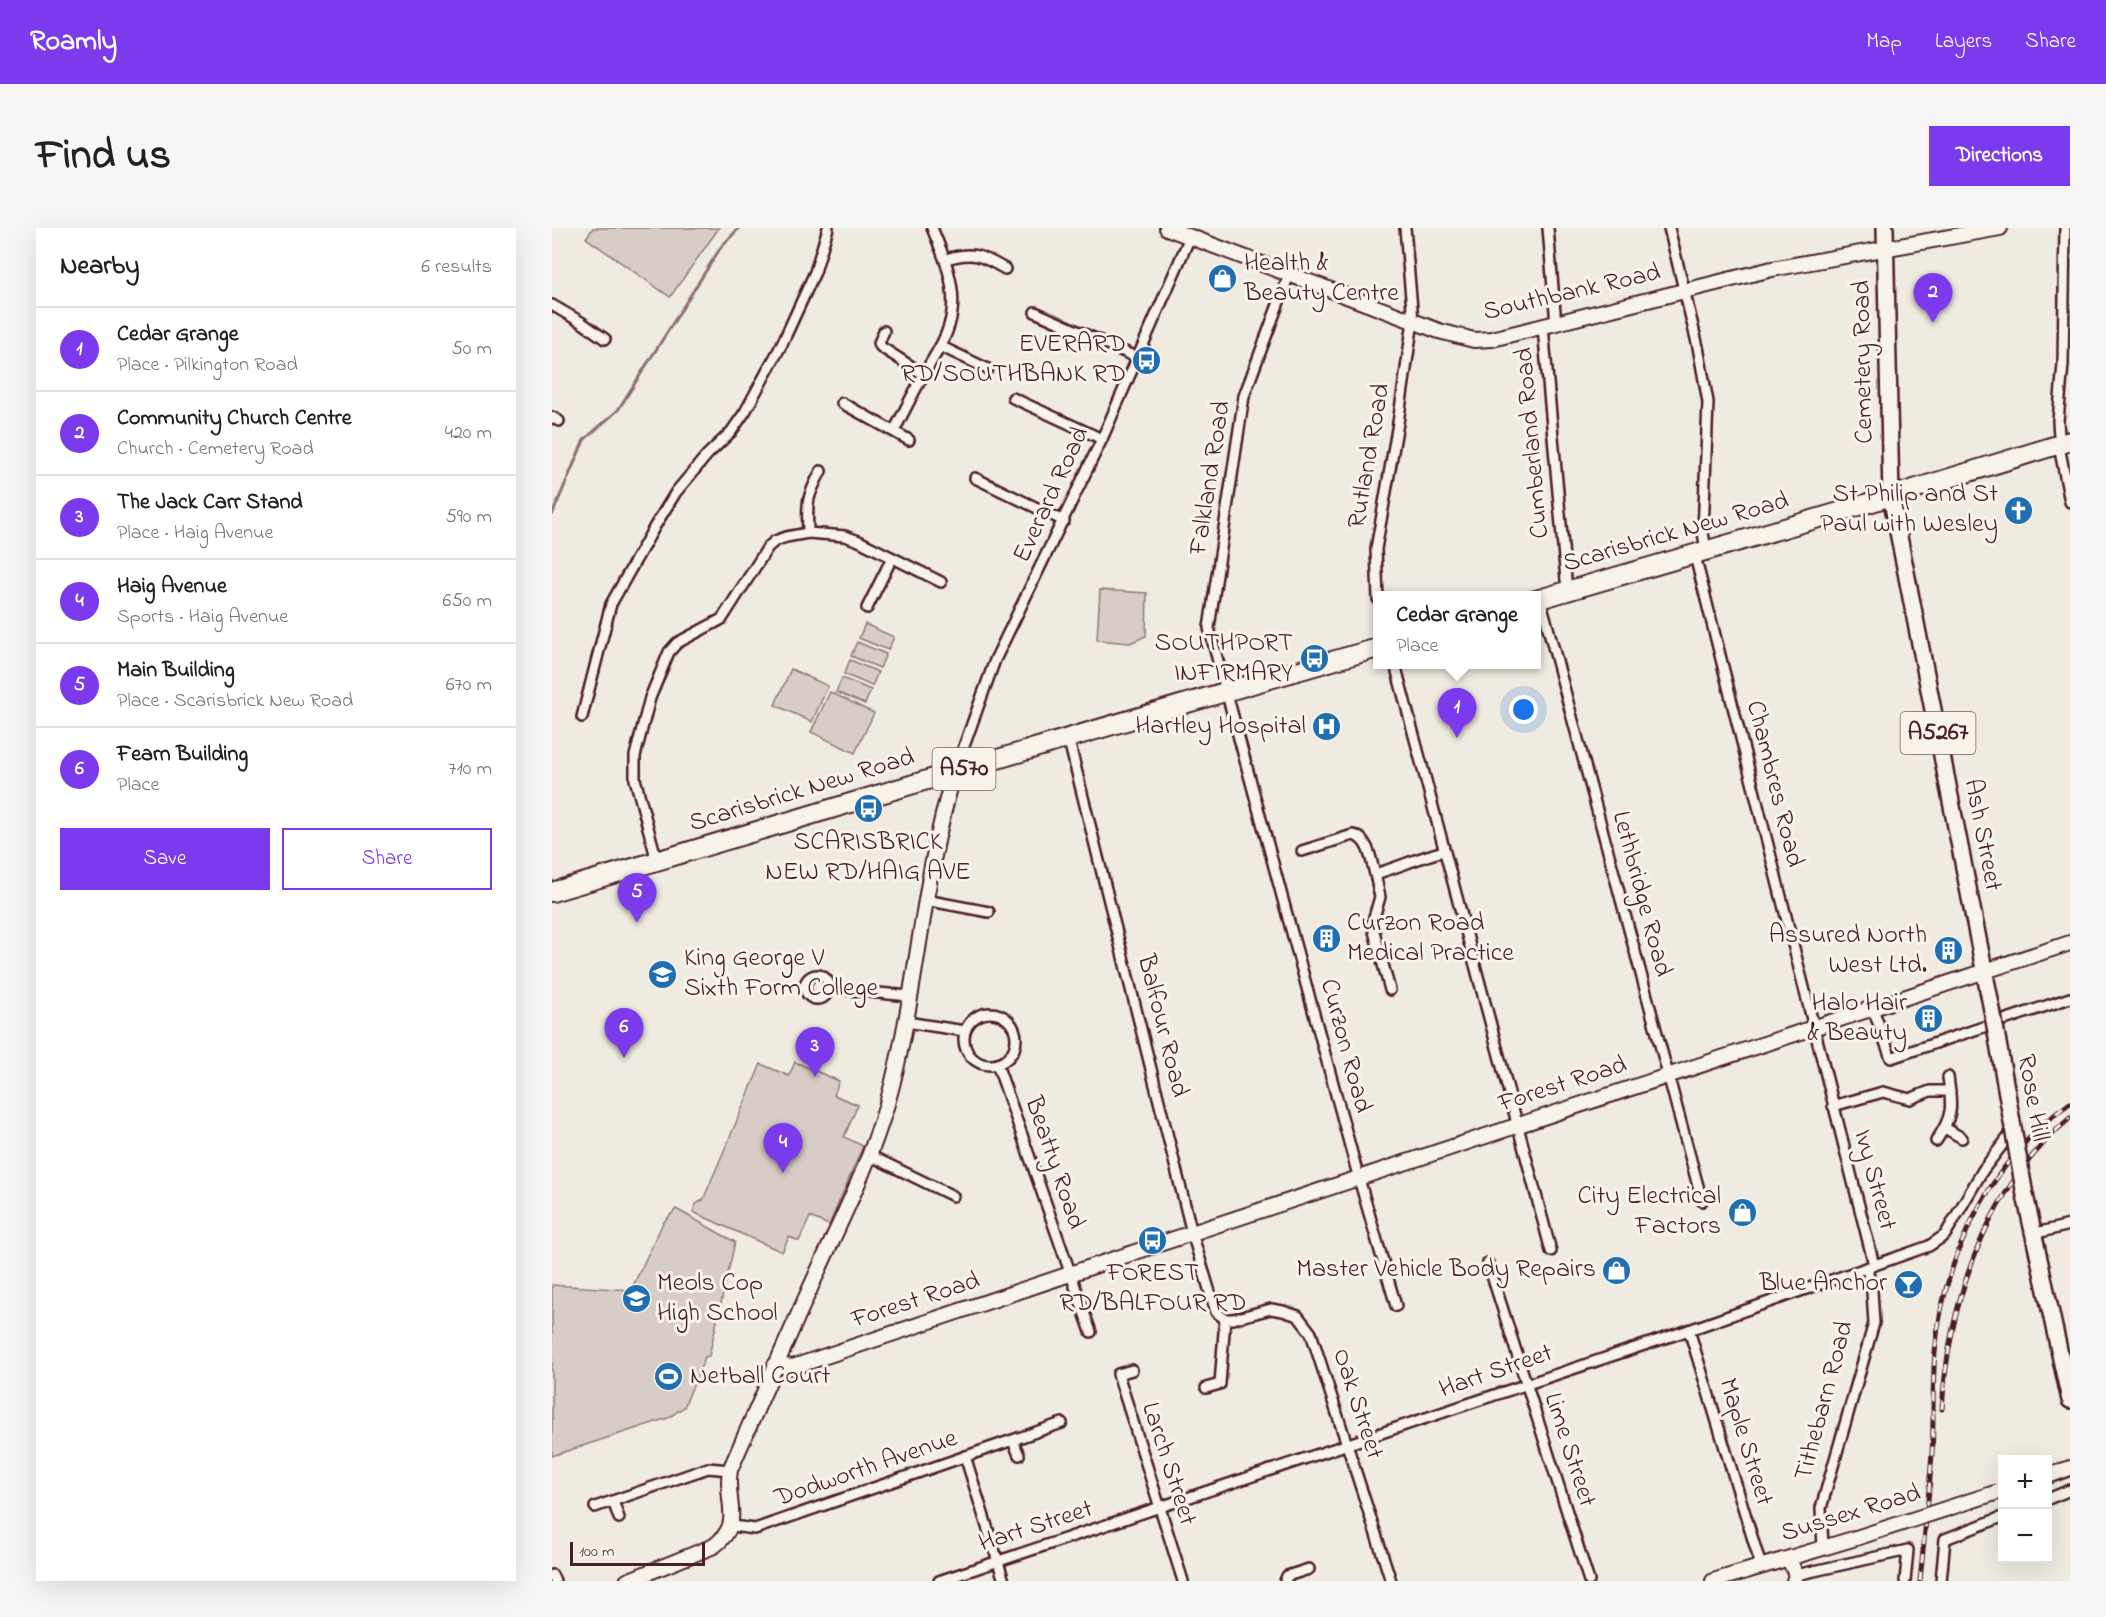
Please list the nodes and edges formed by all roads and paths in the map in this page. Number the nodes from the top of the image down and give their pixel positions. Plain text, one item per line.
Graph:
1 (828, 228) edge
2 (933, 228) edge
3 (1167, 228) edge
4 (1405, 228) edge
5 (1548, 228) edge
6 (1669, 228) edge
7 (1885, 228) edge
8 (2000, 228) edge
9 (2065, 228) edge
10 (1190, 237) junction
11 (1885, 248) junction
12 (946, 259) junction
13 (1005, 269) dead end
14 (1289, 275) junction
15 (1684, 293) junction
16 (552, 305) edge
17 (1035, 312) dead end
18 (1413, 321) junction
19 (1550, 325) junction
20 (884, 331) dead end
21 (605, 339) dead end
22 (942, 346) junction
23 (1138, 358) junction
24 (988, 369) dead end
25 (924, 374) junction
26 (1013, 398) dead end
27 (842, 403) dead end
28 (894, 431) junction
29 (1102, 439) junction
30 (909, 440) dead end
31 (2065, 443) edge
32 (821, 471) dead end
33 (975, 478) dead end
34 (1891, 496) junction
35 (2070, 502) edge
36 (1064, 520) junction
37 (808, 533) junction
38 (1700, 551) junction
39 (892, 558) junction
40 (941, 582) dead end
41 (1377, 591) edge
42 (1567, 591) junction
43 (1541, 598) edge
44 (867, 608) dead end
45 (1541, 610) edge
46 (1373, 649) edge
47 (1396, 669) edge
48 (1226, 692) junction
49 (582, 717) dead end
50 (1068, 737) junction
51 (955, 771) junction
52 (1302, 851) dead end
53 (1444, 851) junction
54 (657, 861) junction
55 (1375, 874) junction
56 (552, 892) edge
57 (925, 900) junction
58 (989, 912) dead end
59 (2070, 944) edge
60 (1985, 971) junction
61 (829, 988) dead end
62 (1390, 990) dead end
63 (909, 996) junction
64 (2070, 998) edge
65 (1873, 1009) junction
66 (906, 1022) junction
67 (1814, 1027) junction
68 (965, 1031) junction
69 (997, 1064) junction
70 (1668, 1076) junction
71 (1948, 1077) dead end
72 (1950, 1091) junction
73 (1833, 1106) junction
74 (1518, 1125) junction
75 (1945, 1128) junction
76 (2013, 1131) junction
77 (1962, 1138) dead end
78 (1936, 1141) dead end
79 (871, 1156) junction
80 (1359, 1179) junction
81 (953, 1196) dead end
82 (1702, 1201) dead end
83 (2070, 1225) edge
84 (1192, 1233) junction
85 (2032, 1234) junction
86 (1551, 1251) dead end
87 (1488, 1263) dead end
88 (1871, 1267) junction
89 (1071, 1275) junction
90 (1396, 1306) dead end
91 (1226, 1319) junction
92 (1689, 1330) junction
93 (1091, 1332) dead end
94 (776, 1365) junction
95 (1132, 1370) dead end
96 (1526, 1384) junction
97 (1206, 1388) dead end
98 (2070, 1400) edge
99 (1062, 1423) dead end
100 (1013, 1441) junction
101 (1348, 1445) junction
102 (1019, 1455) dead end
103 (965, 1456) junction
104 (2070, 1468) edge
105 (730, 1470) junction
106 (2052, 1475) edge
107 (2070, 1490) edge
108 (1998, 1492) edge
109 (2052, 1497) edge
110 (613, 1501) junction
111 (595, 1507) dead end
112 (1160, 1507) junction
113 (619, 1518) dead end
114 (1998, 1519) edge
115 (732, 1526) junction
116 (1823, 1547) junction
117 (1789, 1558) junction
118 (998, 1562) junction
119 (1761, 1566) junction
120 (1309, 1569) dead end
121 (552, 1575) edge
122 (1795, 1578) edge
123 (555, 1581) edge
124 (627, 1581) edge
125 (939, 1581) edge
126 (1004, 1581) edge
127 (1183, 1581) edge
128 (1285, 1581) edge
129 (1391, 1581) edge
130 (1588, 1581) edge
131 (1713, 1581) edge
132 (1905, 1581) edge
133 (1941, 1581) edge

1 - 49 street
2 - 12 street
3 - 10 street, Southbank Road
4 - 18 street, Rutland Road
5 - 19 street, Cumberland Road
6 - 15 street, Chambres Road
7 - 11 main road, Cemetery Road / A5267
8 - 11 street, Southbank Road
9 - 31 street
10 - 14 street, Southbank Road
10 - 23 street, Everard Road
11 - 15 street, Southbank Road
11 - 34 main road, Cemetery Road / A5267
12 - 13 street
12 - 22 street
14 - 18 street, Southbank Road
14 - 48 street, Falkland Road
15 - 19 street, Southbank Road
15 - 38 street, Chambres Road
16 - 21 street
17 - 23 street
18 - 19 street, Southbank Road
18 - 41 street, Rutland Road
19 - 42 street, Cumberland Road
20 - 25 street
22 - 24 street
22 - 25 street
23 - 29 street, Everard Road
25 - 28 street
26 - 29 street
27 - 28 street
28 - 30 street
29 - 36 street, Everard Road
31 - 34 highway, Scarisbrick New Road
31 - 35 street
32 - 37 street
33 - 36 street
34 - 38 highway, Scarisbrick New Road
34 - 60 main road, Ash Street / A5267
36 - 51 street, Everard Road
37 - 39 street
37 - 54 street
38 - 42 highway, Scarisbrick New Road
38 - 67 street, Chambres Road
39 - 40 street
39 - 44 street
42 - 43 highway, Scarisbrick New Road
45 - 70 street, Lethbridge Road
46 - 48 highway, Scarisbrick New Road / A570
47 - 53 street
48 - 50 highway, Scarisbrick New Road / A570
48 - 80 street, Curzon Road
50 - 51 highway, Scarisbrick New Road / A570
50 - 84 street, Balfour Road
51 - 54 highway, Scarisbrick New Road / A570
51 - 57 street
52 - 55 street
53 - 55 street
53 - 74 street
54 - 56 highway, Scarisbrick New Road / A570
55 - 62 street
57 - 58 street
57 - 63 street
59 - 60 street, Forest Road
60 - 65 street, Forest Road
60 - 76 main road, Rose Hill / A5267, bridge
61 - 63 street
63 - 66 street
64 - 65 street
65 - 67 street, Forest Road
66 - 68 street
66 - 79 street
67 - 70 street, Forest Road
67 - 73 street, Chambres Road
68 - 69 street
68 - 69 street
69 - 89 street, Beatty Road
70 - 74 street, Forest Road
70 - 82 street, Lethbridge Road
71 - 72 street
72 - 73 street
72 - 75 street
73 - 88 street, Ivy Street
74 - 80 street, Forest Road
74 - 86 street
75 - 77 street
75 - 78 street
76 - 85 main road, Rose Hill / A5267, bridge
76 - 88 street, Hart Street
79 - 81 street
79 - 94 street
80 - 84 street, Forest Road
80 - 90 street, Curzon Road
83 - 85 street
84 - 89 street, Forest Road
84 - 91 street, Balfour Road
85 - 98 main road, A5267
87 - 96 street, Lime Street
88 - 92 street, Hart Street
88 - 116 street, Tithebarn Road
89 - 93 street
89 - 94 street, Forest Road
91 - 97 street
91 - 101 street, Oak Street
92 - 96 street, Hart Street
92 - 119 street, Maple Street
94 - 105 street
95 - 112 street, Larch Street
96 - 101 street, Hart Street
96 - 130 street, Lime Street
99 - 100 street, Dodworth Avenue
100 - 102 street
100 - 103 street, Dodworth Avenue
101 - 112 street, Hart Street
101 - 129 street, Oak Street
103 - 115 street, Dodworth Avenue
103 - 118 street
104 - 106 street
105 - 110 street
105 - 115 street
107 - 109 street
108 - 116 street, Sussex Road, bridge
110 - 111 street
110 - 113 street
112 - 118 street, Hart Street
112 - 127 street, Larch Street
114 - 133 street
115 - 124 street
116 - 117 street, Sussex Road
117 - 119 street, Sussex Road
117 - 122 street
118 - 125 street, Hart Street
118 - 126 street
119 - 131 street, Sussex Road
120 - 128 street
121 - 123 street
122 - 132 street

